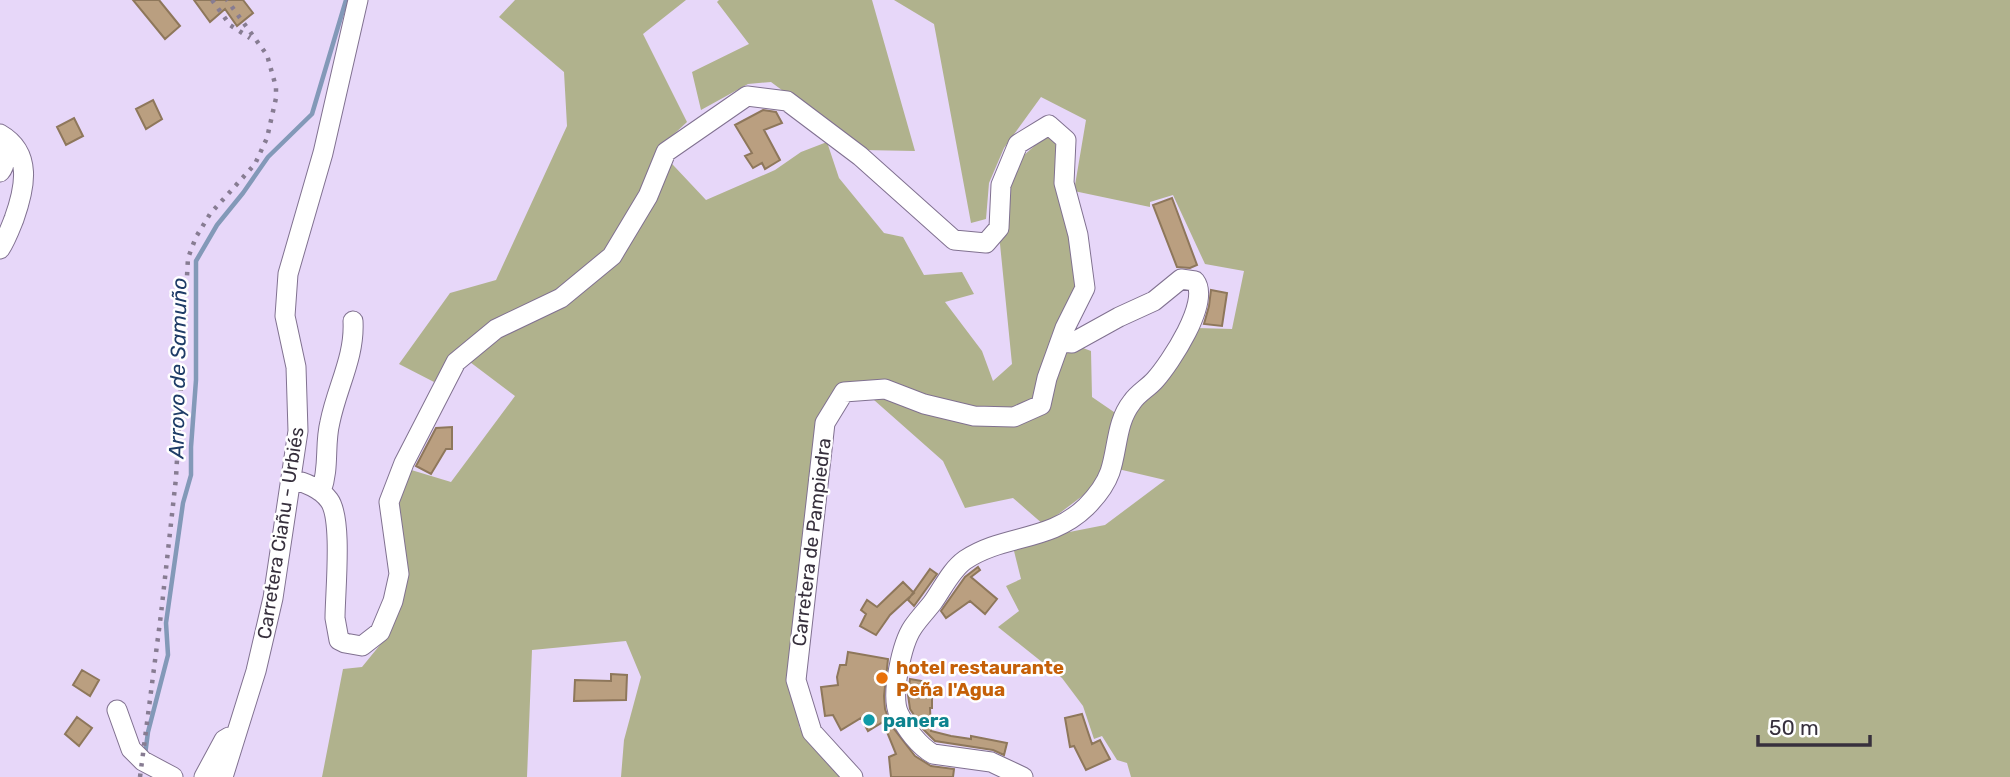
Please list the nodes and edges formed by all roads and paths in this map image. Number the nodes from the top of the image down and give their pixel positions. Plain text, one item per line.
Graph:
1 (358, 0) edge
2 (0, 134) edge
3 (0, 145) edge
4 (0, 172) edge
5 (0, 249) edge
6 (353, 321) dead end
7 (1060, 342) junction
8 (292, 480) junction
9 (321, 492) junction
10 (117, 710) dead end
11 (236, 734) junction
12 (1020, 775) edge
13 (173, 777) edge
14 (204, 777) edge
15 (223, 777) edge
16 (853, 777) edge
17 (1038, 777) edge

1 - 8 street, Carretera Ciañu - Urbiés
2 - 5 street
3 - 4 street
6 - 9 street
7 - 9 street, Carretera de Pampiedra
7 - 12 street
7 - 16 street, Carretera de Pampiedra
8 - 9 street
8 - 11 street, Carretera Ciañu - Urbiés
10 - 13 street
11 - 14 street
11 - 15 street, Carretera Ciañu - Urbiés
12 - 17 street

